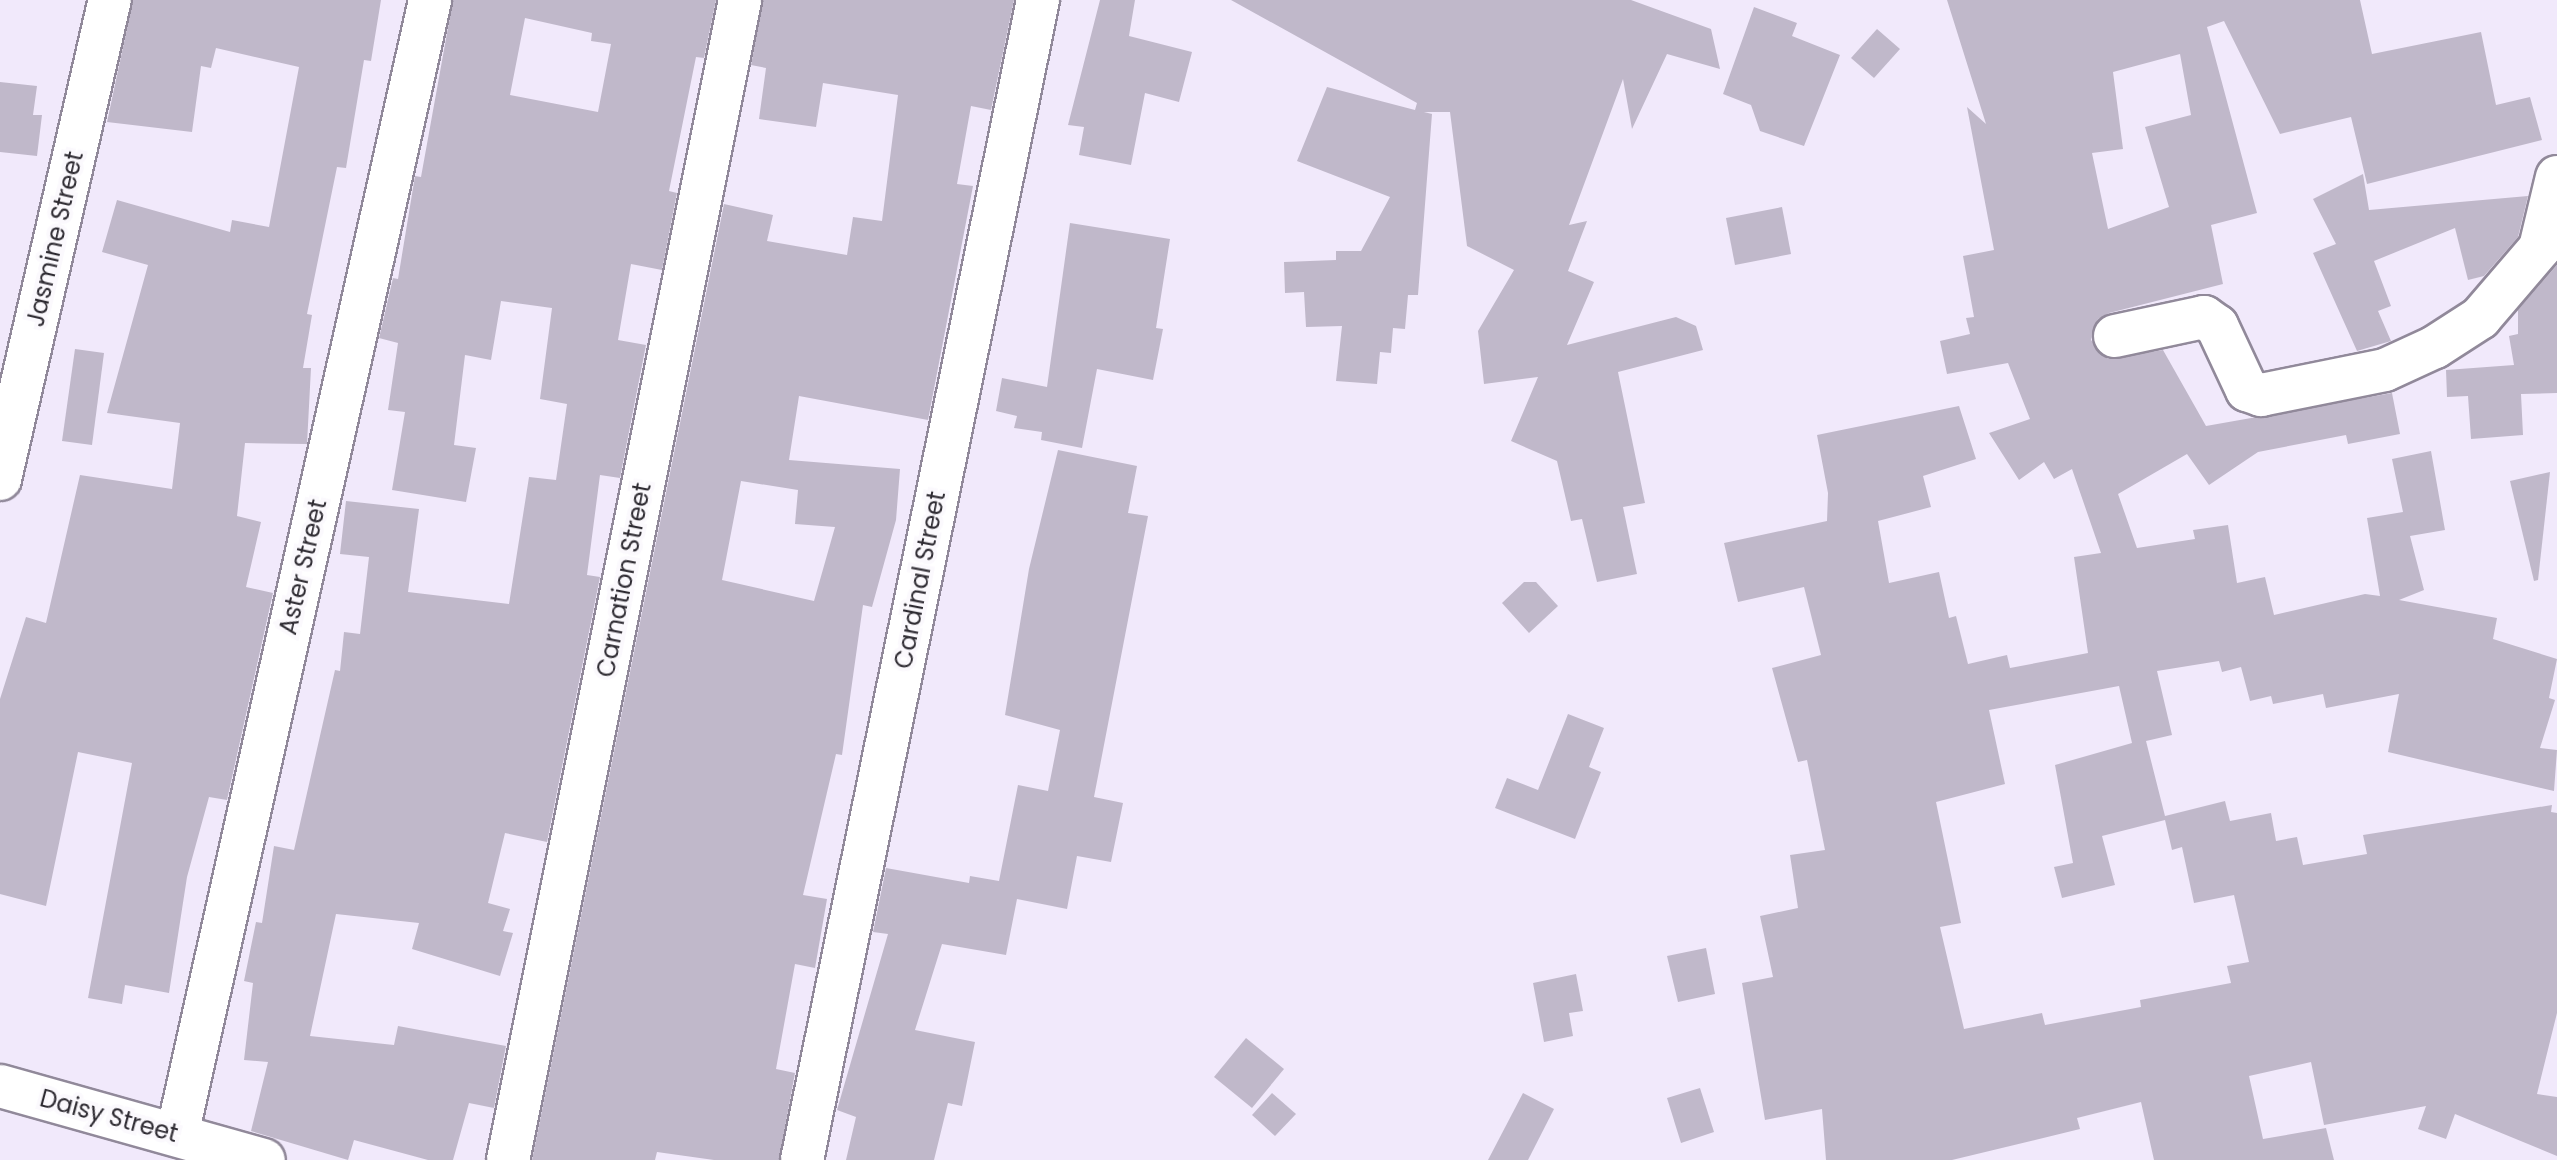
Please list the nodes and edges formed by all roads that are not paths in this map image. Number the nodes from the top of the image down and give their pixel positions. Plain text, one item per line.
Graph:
1 (110, 0) edge
2 (430, 0) edge
3 (740, 0) edge
4 (1038, 0) edge
5 (2557, 177) edge
6 (2548, 249) edge
7 (2115, 336) dead end
8 (0, 479) edge
9 (0, 1086) edge
10 (177, 1135) junction
11 (264, 1160) edge
12 (508, 1160) edge
13 (802, 1160) edge

1 - 8 street, Jasmine Street
2 - 10 street, Aster Street
3 - 12 street, Carnation Street
4 - 13 street, Cardinal Street
5 - 6 street
6 - 7 street
9 - 10 street, Daisy Street
10 - 11 street, Daisy Street

